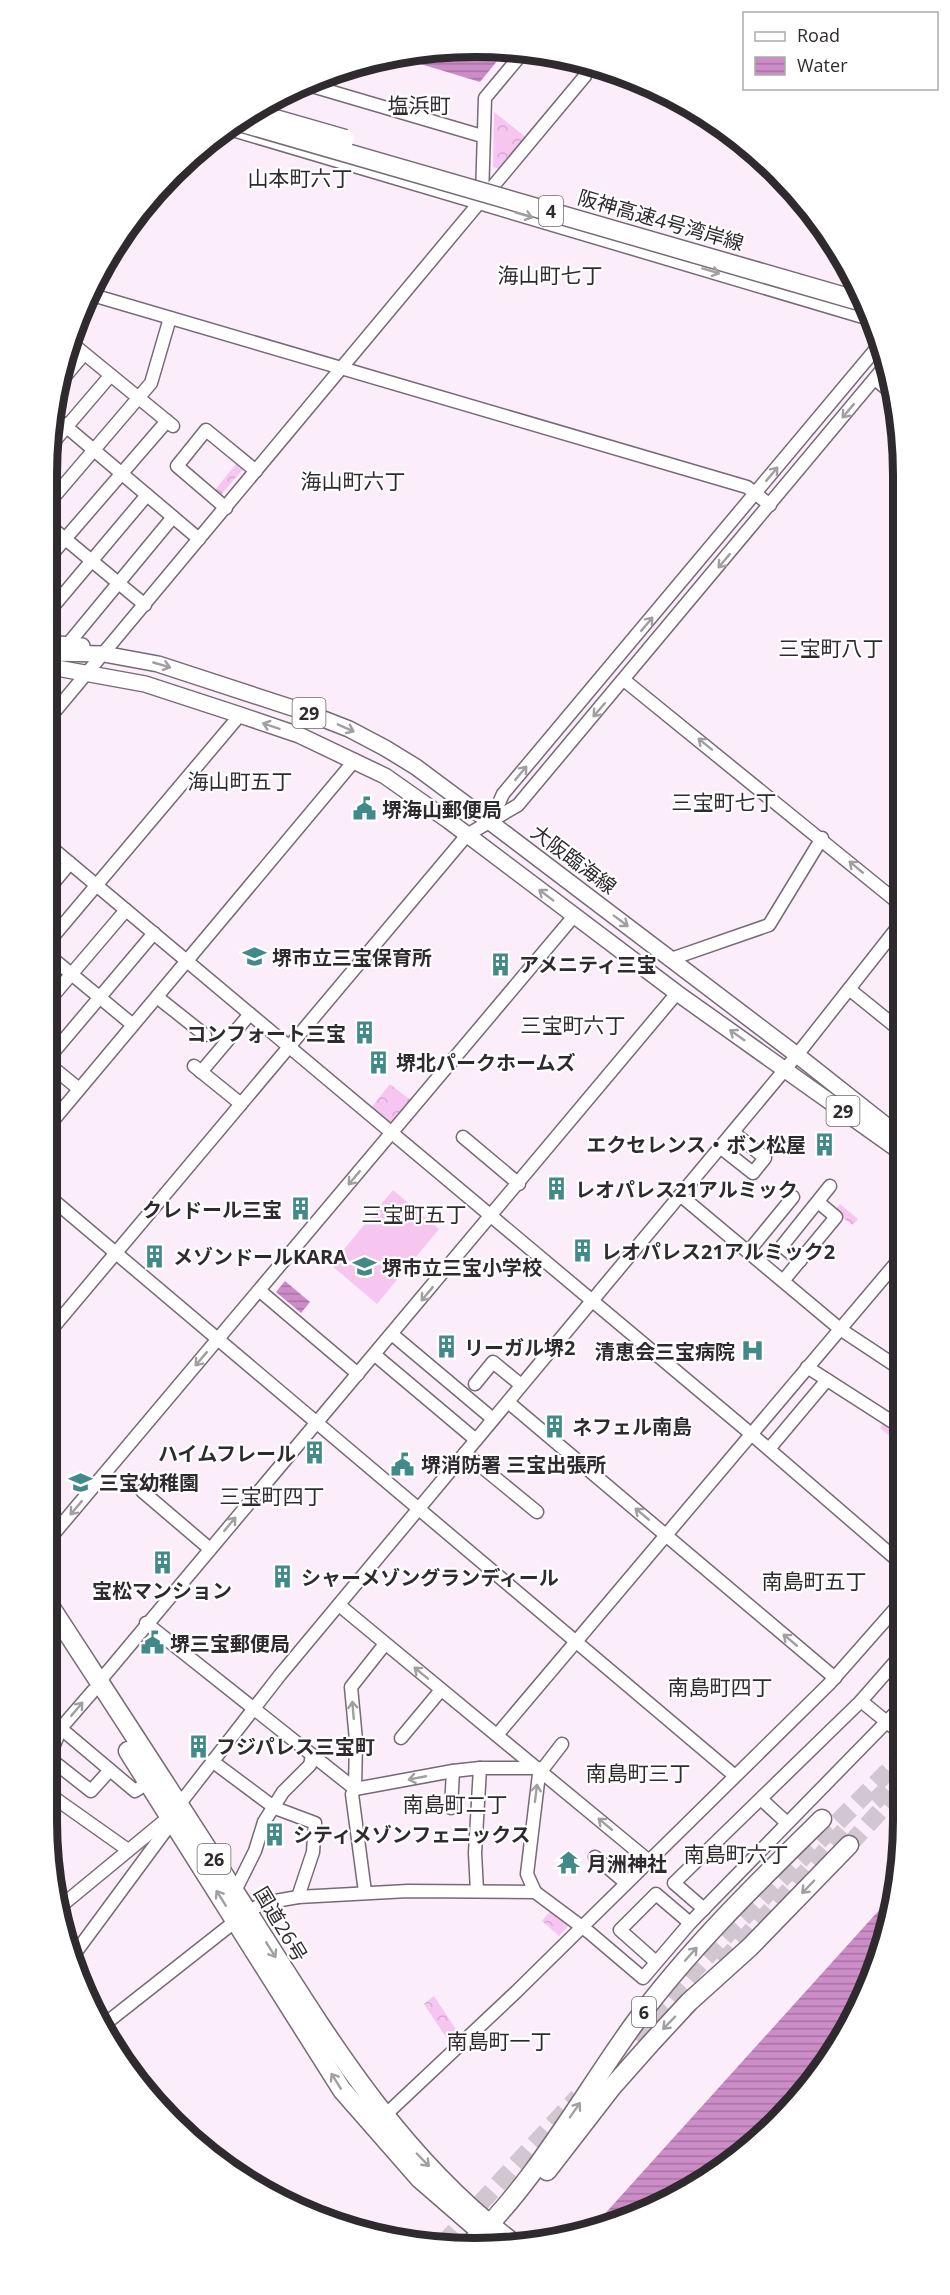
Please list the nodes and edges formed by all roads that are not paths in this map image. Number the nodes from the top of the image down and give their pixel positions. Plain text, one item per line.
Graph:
1 (517, 60) edge
2 (585, 76) dead end
3 (318, 88) edge
4 (262, 115) edge
5 (247, 124) edge
6 (237, 131) edge
7 (482, 136) junction
8 (482, 202) junction
9 (847, 285) edge
10 (97, 296) edge
11 (854, 300) edge
12 (862, 317) edge
13 (170, 318) junction
14 (77, 348) edge
15 (874, 351) edge
16 (84, 354) junction
17 (342, 367) junction
18 (70, 370) edge
19 (880, 372) edge
20 (110, 376) junction
21 (875, 379) junction
22 (883, 386) edge
23 (138, 399) junction
24 (61, 422) edge
25 (67, 427) junction
26 (59, 436) edge
27 (94, 450) junction
28 (256, 471) junction
29 (121, 473) junction
30 (57, 493) edge
31 (757, 493) junction
32 (147, 495) junction
33 (770, 505) junction
34 (226, 508) junction
35 (173, 517) junction
36 (57, 532) edge
37 (65, 539) junction
38 (199, 539) junction
39 (57, 548) edge
40 (91, 561) junction
41 (118, 582) junction
42 (57, 602) edge
43 (145, 605) junction
44 (57, 643) edge
45 (68, 644) junction
46 (104, 654) junction
47 (57, 661) edge
48 (57, 665) edge
49 (89, 673) junction
50 (624, 680) junction
51 (57, 709) edge
52 (240, 715) junction
53 (355, 760) junction
54 (490, 822) junction
55 (467, 835) junction
56 (822, 838) junction
57 (57, 852) edge
58 (70, 863) junction
59 (57, 879) edge
60 (97, 885) junction
61 (893, 898) edge
62 (126, 910) junction
63 (573, 916) junction
64 (57, 932) edge
65 (154, 933) junction
66 (893, 933) edge
67 (671, 958) junction
68 (187, 960) junction
69 (57, 962) edge
70 (72, 974) junction
71 (849, 989) junction
72 (57, 991) edge
73 (677, 993) junction
74 (157, 997) junction
75 (100, 998) junction
76 (250, 1014) junction
77 (133, 1025) junction
78 (893, 1025) edge
79 (205, 1035) dead end
80 (289, 1046) junction
81 (57, 1054) edge
82 (797, 1054) junction
83 (785, 1069) junction
84 (57, 1070) edge
85 (80, 1089) junction
86 (241, 1104) junction
87 (57, 1116) edge
88 (893, 1121) edge
89 (893, 1131) edge
90 (733, 1132) junction
91 (392, 1133) junction
92 (463, 1137) dead end
93 (720, 1147) junction
94 (893, 1147) edge
95 (893, 1157) edge
96 (519, 1184) junction
97 (830, 1186) dead end
98 (680, 1196) junction
99 (793, 1197) dead end
100 (818, 1202) junction
101 (57, 1203) edge
102 (492, 1217) junction
103 (748, 1252) junction
104 (116, 1254) junction
105 (800, 1261) junction
106 (893, 1269) edge
107 (783, 1281) junction
108 (260, 1291) junction
109 (590, 1301) junction
110 (57, 1323) edge
111 (840, 1329) junction
112 (393, 1335) junction
113 (218, 1339) junction
114 (375, 1355) junction
115 (893, 1364) edge
116 (807, 1367) junction
117 (358, 1374) junction
118 (827, 1380) junction
119 (475, 1384) dead end
120 (521, 1385) junction
121 (508, 1402) junction
122 (493, 1419) junction
123 (893, 1422) edge
124 (316, 1424) junction
125 (750, 1433) junction
126 (476, 1440) junction
127 (770, 1449) junction
128 (465, 1453) junction
129 (142, 1491) dead end
130 (418, 1509) junction
131 (537, 1512) dead end
132 (57, 1530) edge
133 (666, 1534) junction
134 (210, 1549) junction
135 (893, 1556) edge
136 (339, 1605) junction
137 (893, 1611) edge
138 (57, 1619) edge
139 (146, 1623) junction
140 (57, 1634) edge
141 (574, 1642) junction
142 (385, 1644) junction
143 (893, 1664) edge
144 (835, 1678) junction
145 (96, 1687) junction
146 (441, 1690) junction
147 (861, 1701) junction
148 (253, 1709) junction
149 (893, 1716) edge
150 (887, 1723) junction
151 (57, 1725) edge
152 (61, 1728) junction
153 (893, 1728) edge
154 (497, 1735) junction
155 (57, 1738) edge
156 (401, 1738) dead end
157 (562, 1744) dead end
158 (312, 1756) junction
159 (212, 1761) junction
160 (57, 1768) edge
161 (480, 1768) junction
162 (539, 1769) junction
163 (110, 1770) junction
164 (453, 1771) junction
165 (735, 1776) junction
166 (147, 1784) junction
167 (356, 1789) junction
168 (761, 1798) junction
169 (57, 1800) edge
170 (275, 1808) junction
171 (451, 1808) dead end
172 (174, 1811) junction
173 (822, 1819) dead end
174 (787, 1823) junction
175 (849, 1845) tunnel mouth
176 (128, 1850) junction
177 (594, 1857) dead end
178 (649, 1861) junction
179 (626, 1883) junction
180 (235, 1891) junction
181 (477, 1891) junction
182 (365, 1892) junction
183 (535, 1892) junction
184 (298, 1897) junction
185 (65, 1903) edge
186 (704, 1909) junction
187 (241, 1917) junction
188 (690, 1923) junction
189 (582, 1926) junction
190 (78, 1950) edge
191 (656, 1962) junction
192 (109, 2021) edge
193 (378, 2122) junction
194 (490, 2237) edge

1 - 7 street
2 - 8 street
3 - 7 street
4 - 9 highway, 阪神高速4号湾岸線 / 4, bridge
5 - 11 highway, 阪神高速4号湾岸線 / 4, bridge
6 - 8 street
7 - 8 street
8 -> 12 street
8 - 17 street
10 - 13 street
13 - 17 street
13 - 23 street
14 - 16 street
31 -> 15 street
16 - 18 street
16 - 20 street
17 - 28 street
17 - 31 street
19 - 21 street
20 - 23 street
20 - 25 street
21 - 22 street
21 -> 33 street
23 - 27 street
23 - 29 street
24 - 25 street
25 - 26 street
25 - 27 street
27 - 29 street
27 - 30 street
28 - 34 street
28 - 34 street
29 - 32 street
29 - 37 street
31 - 33 street
54 -> 31 street
32 - 35 street
32 - 40 street
33 -> 50 street
34 - 38 street
35 - 38 street
35 - 41 street
36 - 37 street
37 - 39 street
37 - 40 street
38 - 43 street
40 - 41 street
40 - 42 street
41 - 43 street
41 - 45 street
43 - 46 street
44 - 45 main road, 29
45 - 46 main road, 29
46 - 47 main road, 大阪臨海線 / 29
46 - 49 street
46 -> 54 main road, 大阪臨海線 / 29
48 - 49 main road, 大阪臨海線 / 29
49 - 51 street
49 - 52 main road, 大阪臨海線 / 29
50 -> 54 street
56 -> 50 street
53 -> 52 main road, 大阪臨海線 / 29
52 - 60 street
53 - 55 main road, 大阪臨海線 / 29
53 - 68 street
54 - 55 street
54 -> 67 main road, 大阪臨海線
63 -> 55 main road, 大阪臨海線
55 - 80 street
61 -> 56 street
56 - 67 street
57 - 58 street
58 - 59 street
58 - 60 street
60 - 62 street
60 - 64 street
62 - 65 street
62 - 70 street
63 - 73 main road, 大阪臨海線
63 - 91 street
65 - 68 street
65 - 75 street
66 - 71 street
67 - 82 main road, 大阪臨海線
68 - 74 street
68 - 76 street
69 - 70 street
70 - 72 street
70 - 75 street
71 - 78 street
71 - 82 street
83 -> 73 main road, 大阪臨海線
73 - 96 street
74 - 77 street
74 - 79 street
75 - 77 street
75 - 81 street
76 - 80 street
76 - 86 street
77 - 85 street
80 - 86 street
80 - 91 street
82 - 83 street
82 - 88 main road
82 - 89 main road, 大阪臨海線 / 29
83 - 90 street
83 - 94 main road, 大阪臨海線 / 29
83 - 95 main road
84 - 85 street
85 - 87 street
86 - 104 street
90 - 93 street
90 - 93 street
91 - 102 street
91 -> 108 street
92 - 96 street
93 - 98 street
96 - 102 street
97 - 100 street
98 - 103 street
98 - 109 street
99 - 103 street
100 - 105 street
100 - 105 street
101 - 104 street
102 - 109 street
102 -> 112 street
103 - 107 street
104 - 110 street
104 - 113 street
105 - 107 street
106 - 111 street
107 - 111 street
108 - 113 street
108 - 117 street
109 - 120 street
109 - 125 street
111 - 115 street
111 - 116 street
112 - 114 street
112 - 122 street
113 - 124 street
113 -> 132 street
114 - 117 street
114 - 126 street
116 - 118 street
116 - 125 street
117 - 124 street
118 - 123 street
118 - 127 street
119 - 120 street
120 - 121 street
121 - 122 street
133 -> 121 street
122 - 126 street
124 - 130 street
134 -> 124 street
125 - 127 street
125 - 133 street
126 - 128 street
127 - 135 street
128 - 130 street
128 - 131 street
129 - 134 street
130 - 136 street
130 - 141 street
133 - 141 street
144 -> 133 street
134 - 139 street
136 - 142 street
136 - 148 street
137 - 144 street
138 - 145 highway, 国道26号 / 26
139 - 145 street
139 - 148 street
140 - 145 highway, 国道26号 / 26
141 - 154 street
141 - 165 street
146 -> 142 street
167 -> 142 street
143 - 147 street
144 - 165 street
152 -> 145 street
145 - 166 highway, 国道26号 / 26
145 - 172 highway, 国道26号 / 26
146 - 154 street
146 - 156 street
147 - 150 street
147 - 168 street
148 - 158 street
148 - 159 street
149 - 150 street
150 - 153 street
150 - 174 street
151 - 152 street
152 - 155 street
152 - 163 street
154 - 162 street
157 - 162 street
158 - 167 street
158 - 170 street
159 - 170 street
159 - 172 street
160 - 163 street
161 - 162 street
161 - 164 street
161 - 181 street
178 -> 162 street
183 -> 162 street
163 - 166 street
164 -> 167 street
164 - 171 street
165 - 178 street
166 - 172 highway, 国道26号 / 26
167 - 182 street
168 - 174 street
168 - 186 street
169 - 176 street
170 - 180 street
170 - 184 street
172 - 176 street
172 - 180 highway, 国道26号 / 26
187 -> 172 highway, 国道26号 / 26
172 - 190 street
194 -> 173 highway, 6
174 - 186 street
175 -> 194 highway, 6
176 - 185 street
177 - 179 street
178 - 179 street
179 - 189 street
180 - 187 highway, 国道26号 / 26
181 - 182 street
181 - 183 street
182 - 184 street
183 - 189 street
184 - 187 street
186 - 188 street
187 - 192 street
187 - 193 highway, 国道26号 / 26
188 - 191 street
188 - 191 street
189 - 191 street
189 - 193 street
193 - 194 highway, 国道26号 / 26

